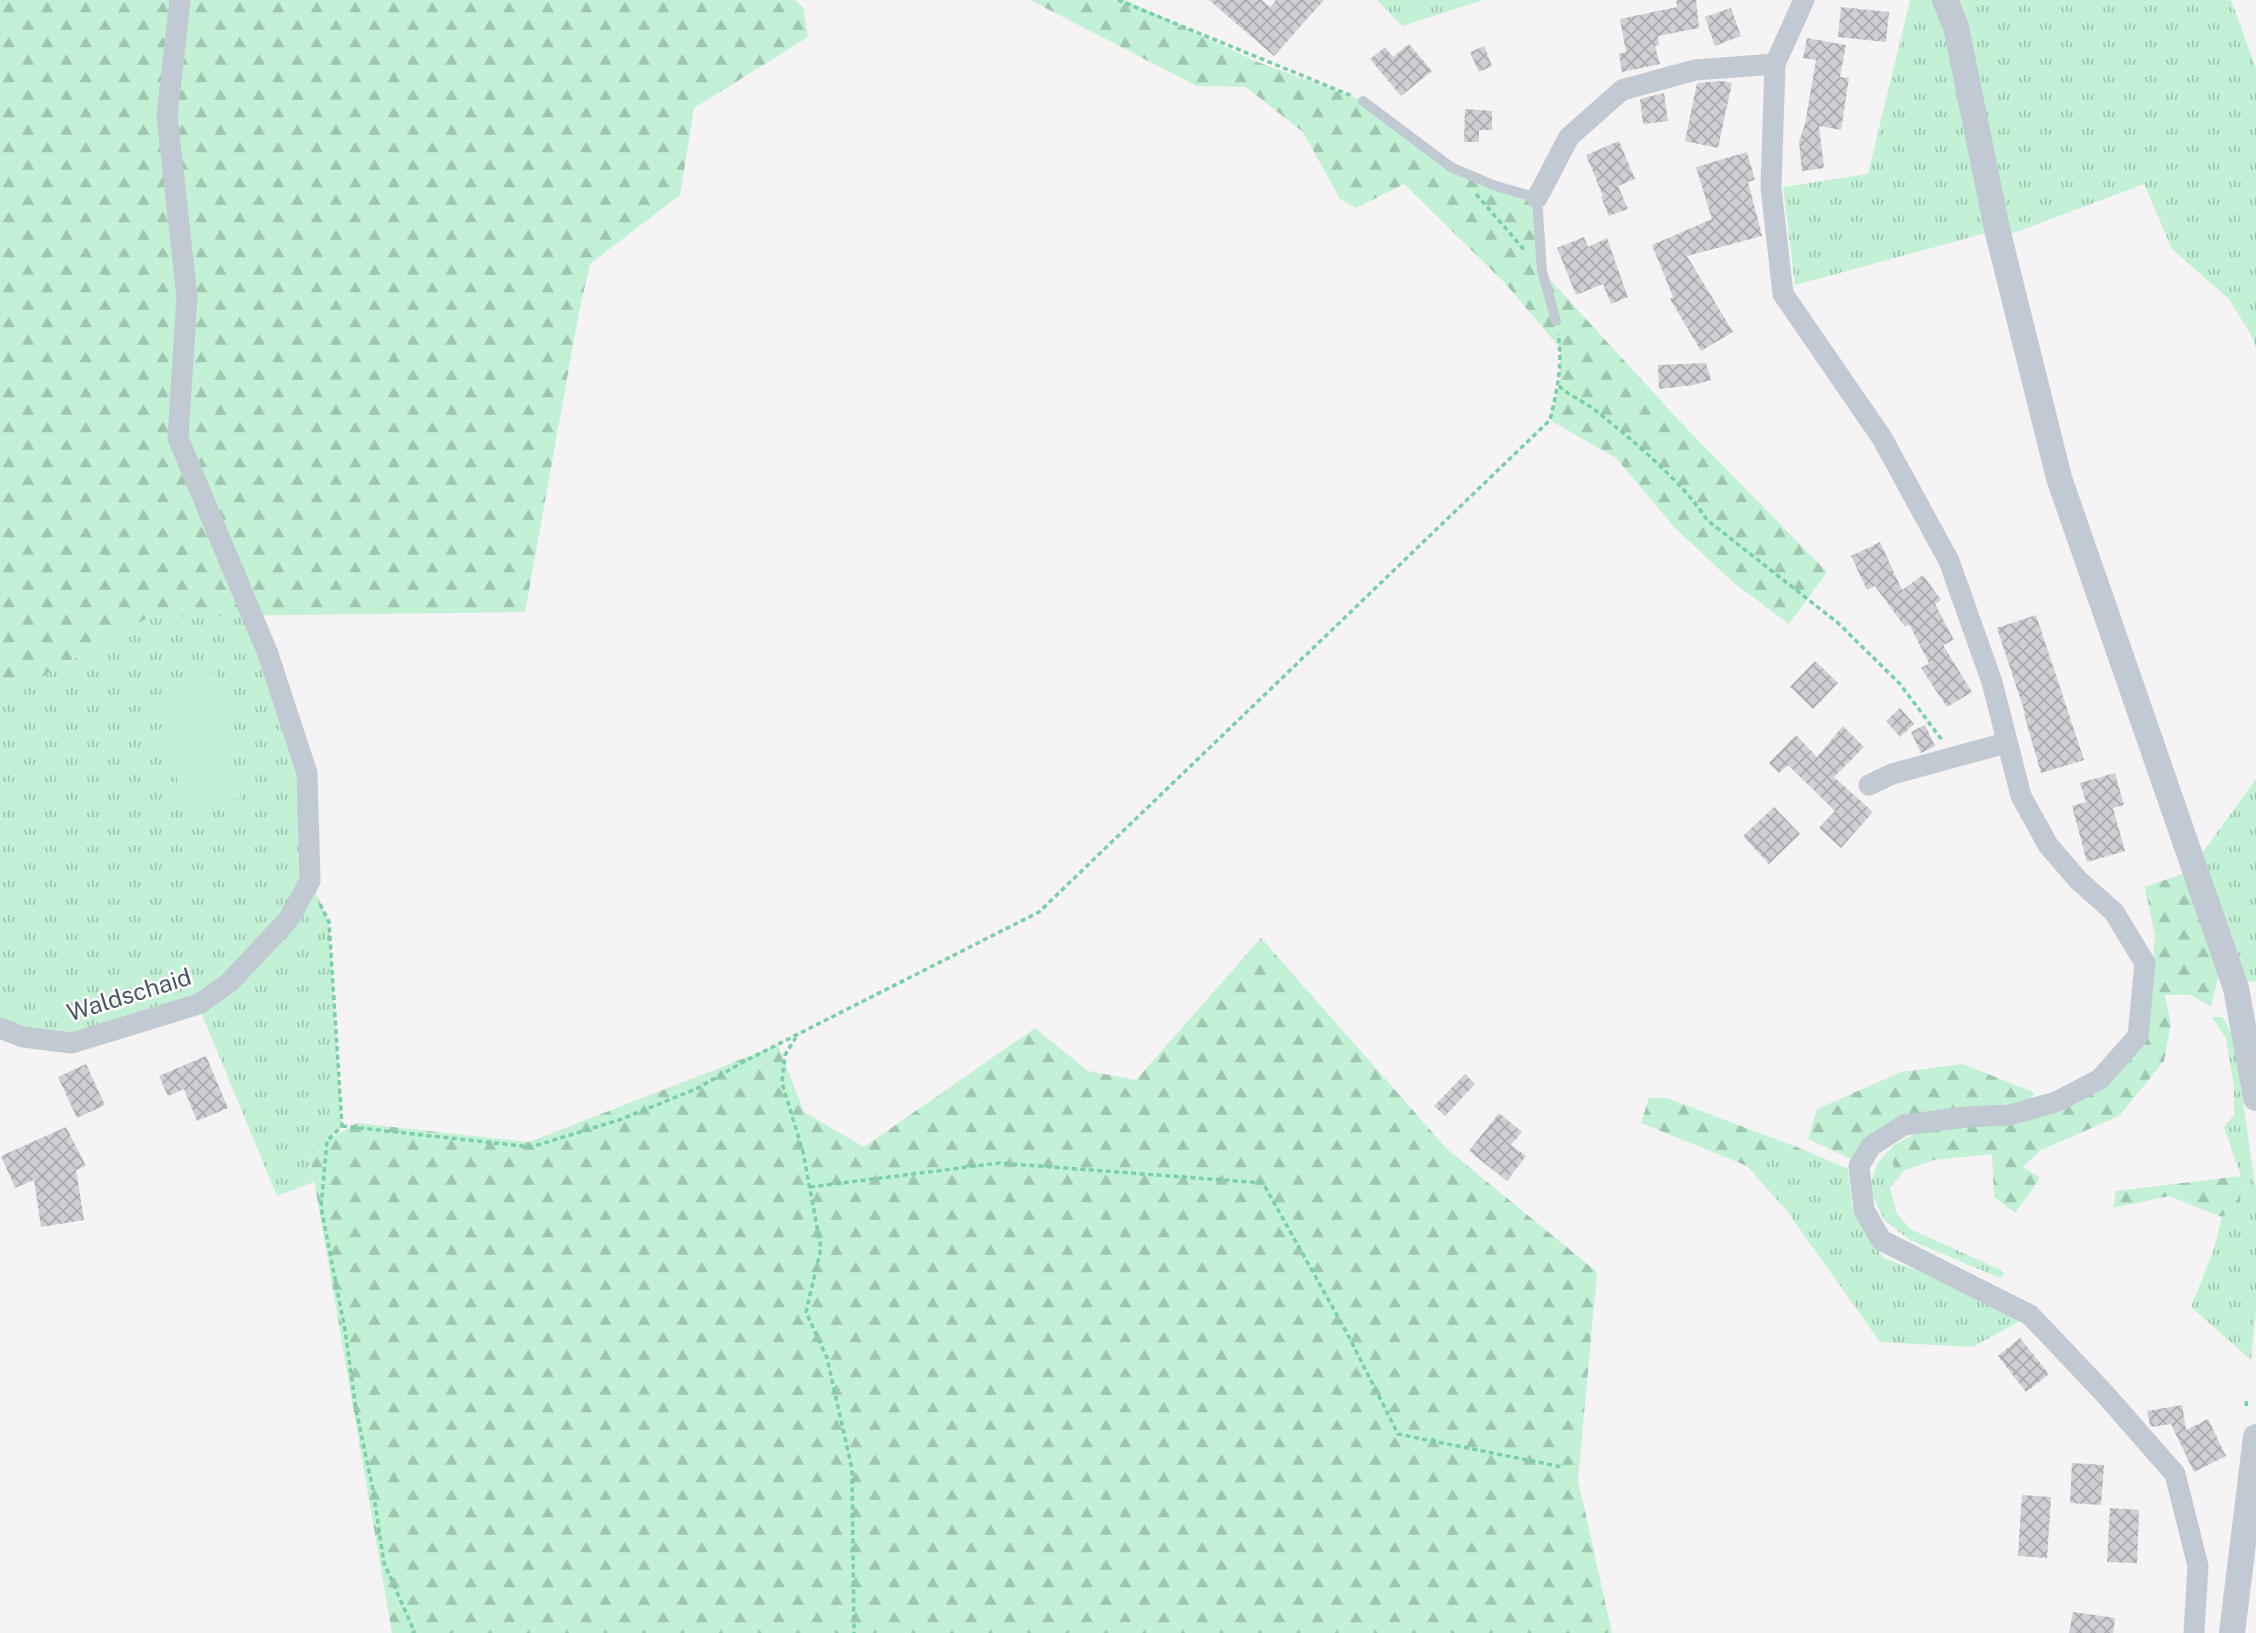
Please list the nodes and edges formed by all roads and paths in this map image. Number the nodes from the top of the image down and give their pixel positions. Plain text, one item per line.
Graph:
1 (180, 0) edge
2 (1118, 0) edge
3 (1804, 0) edge
4 (1945, 0) edge
5 (1775, 64) junction
6 (1363, 101) joint
7 (1476, 194) dead end
8 (1537, 198) junction
9 (1542, 271) junction
10 (1556, 321) joint
11 (1559, 386) junction
12 (2006, 743) junction
13 (1953, 756) junction
14 (1869, 785) dead end
15 (310, 881) junction
16 (2246, 990) edge
17 (0, 1028) edge
18 (797, 1035) junction
19 (2256, 1098) edge
20 (342, 1126) junction
21 (810, 1187) junction
22 (2247, 1398) dead end
23 (2246, 1406) dead end
24 (2256, 1437) edge
25 (1562, 1467) dead end
26 (415, 1633) edge
27 (855, 1633) edge
28 (2194, 1633) edge
29 (2232, 1633) edge

1 - 15 street
2 - 6 path
3 - 5 street
4 - 16 street
5 - 8 street
5 - 12 street
6 - 8 lane
7 - 9 path
8 - 9 lane
9 - 10 lane
10 - 11 path
11 - 13 path
11 - 18 path
12 - 13 street
12 - 28 street
13 - 14 street
15 - 17 street, Waldschaid
15 - 20 path
16 - 19 street
18 - 20 path
18 - 21 path
20 - 26 path
21 - 25 path
21 - 27 path
22 - 23 path
24 - 29 street

